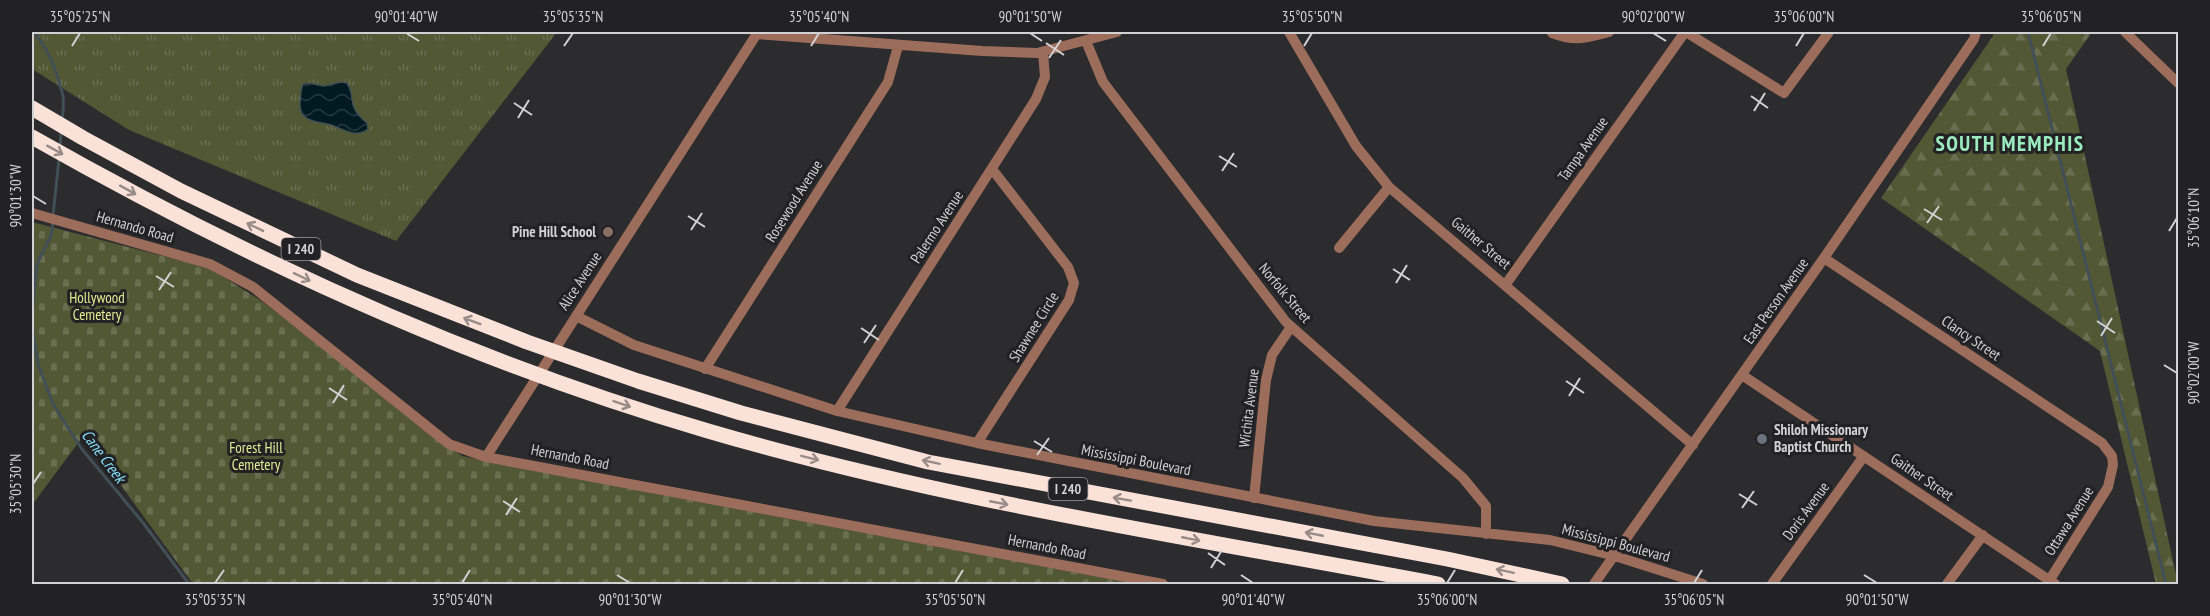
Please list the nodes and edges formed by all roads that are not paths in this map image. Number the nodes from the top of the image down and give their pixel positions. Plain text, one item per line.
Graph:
1 (1117, 32) edge
2 (1289, 32) edge
3 (1609, 32) edge
4 (1686, 32) edge
5 (1829, 32) edge
6 (1976, 32) edge
7 (2125, 32) edge
8 (758, 33) edge
9 (1552, 33) edge
10 (1086, 41) junction
11 (898, 46) junction
12 (1043, 52) junction
13 (2178, 83) edge
14 (36, 110) edge
15 (33, 137) edge
16 (992, 169) junction
17 (1389, 186) junction
18 (32, 214) edge
19 (1339, 248) dead end
20 (1824, 258) junction
21 (1506, 284) junction
22 (576, 316) junction
23 (1291, 327) junction
24 (705, 369) junction
25 (1742, 375) junction
26 (837, 411) junction
27 (977, 443) junction
28 (2102, 443) joint
29 (1693, 444) junction
30 (1864, 456) junction
31 (486, 457) junction
32 (1254, 498) junction
33 (1486, 534) junction
34 (1983, 535) junction
35 (1615, 556) junction
36 (2052, 583) edge
37 (1163, 585) edge
38 (1438, 585) edge
39 (1562, 585) edge
40 (1594, 585) edge
41 (1703, 585) edge
42 (1772, 585) edge
43 (1947, 585) edge

1 - 10 street
2 - 17 street, Gaither Street
3 - 9 street
4 - 5 street
4 - 21 street, Tampa Avenue
6 - 20 street, East Person Avenue
7 - 13 street
8 - 11 street
8 - 22 street, Alice Avenue
10 - 12 street
10 - 23 street, Norfolk Street
11 - 12 street
11 - 24 street, Rosewood Avenue
12 - 16 street, Palermo Avenue
39 -> 14 highway, I 240
15 -> 38 highway, I 240
16 - 26 street, Palermo Avenue
16 - 27 street, Shawnee Circle
17 - 19 street
17 - 21 street, Gaither Street
18 - 31 street, Hernando Road
20 - 25 street, East Person Avenue
20 - 28 street, Clancy Street
21 - 29 street, Gaither Street
22 - 24 street, Mississippi Boulevard
22 - 31 street, Alice Avenue
23 - 32 street, Wichita Avenue
23 - 33 street, Norfolk Street
24 - 26 street, Mississippi Boulevard
25 - 29 street, East Person Avenue
25 - 30 street, Gaither Street
26 - 27 street, Mississippi Boulevard
27 - 32 street, Mississippi Boulevard
28 - 36 street, Ottawa Avenue
29 - 35 street, East Person Avenue
30 - 34 street, Gaither Street
30 - 42 street, Doris Avenue
31 - 37 street, Hernando Road
32 - 33 street, Mississippi Boulevard
33 - 35 street, Mississippi Boulevard
34 - 36 street, Gaither Street
34 - 43 street
35 - 40 street, East Person Avenue
35 - 41 street, Mississippi Boulevard

